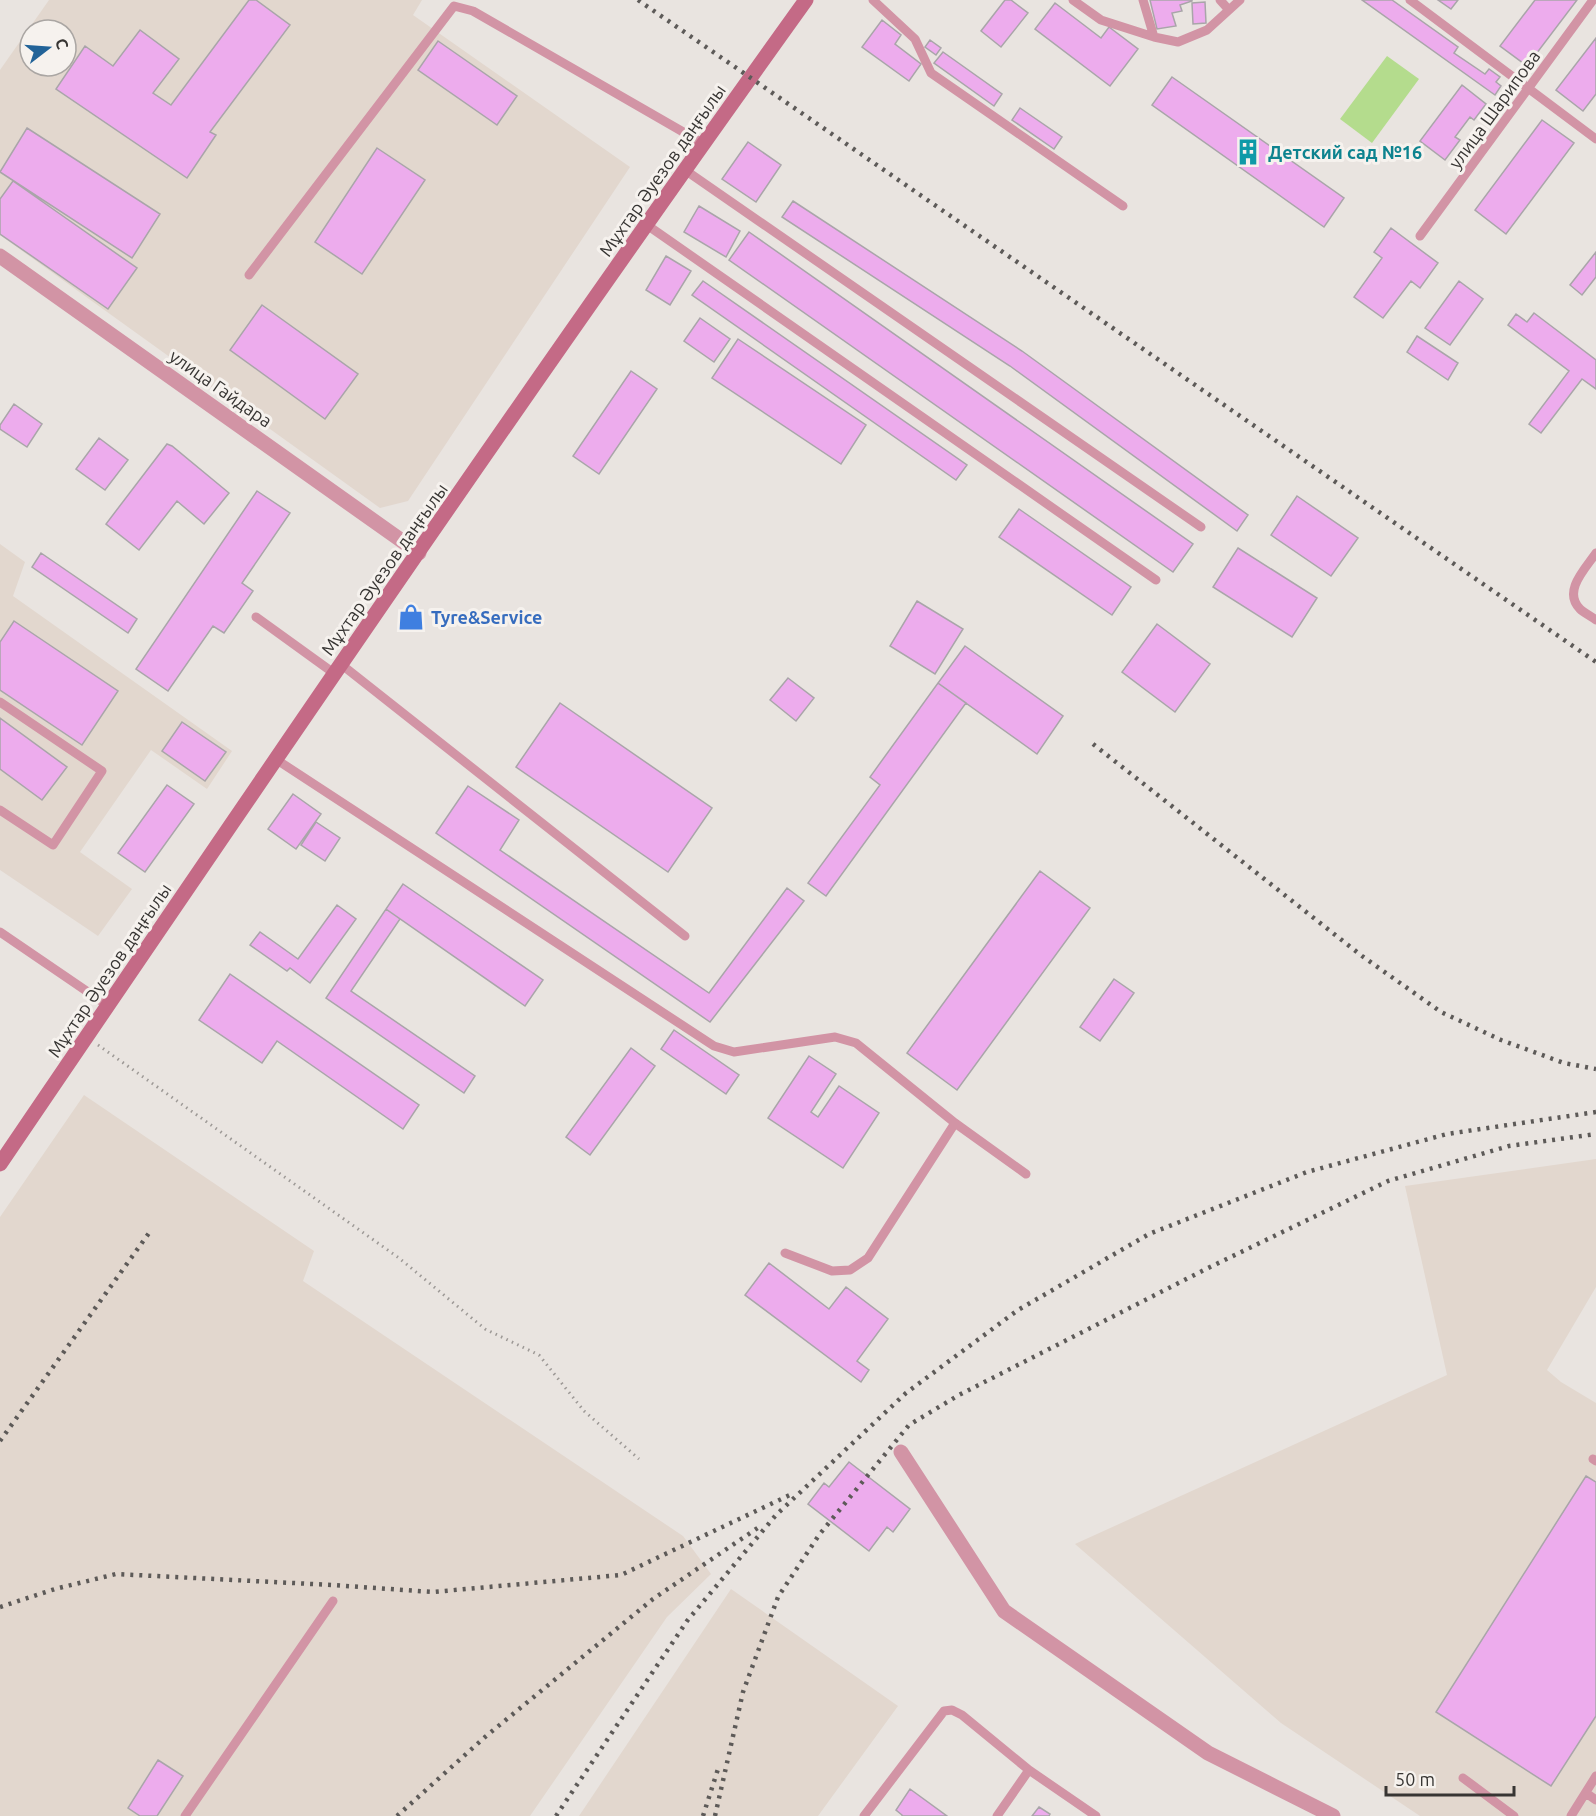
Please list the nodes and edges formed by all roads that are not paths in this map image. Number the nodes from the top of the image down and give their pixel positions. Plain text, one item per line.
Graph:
1 (806, 0) edge
2 (873, 0) edge
3 (1073, 0) edge
4 (1143, 0) edge
5 (1220, 0) edge
6 (1240, 0) edge
7 (1410, 0) edge
8 (1593, 0) edge
9 (1229, 10) junction
10 (1154, 37) junction
11 (1529, 89) junction
12 (1594, 134) edge
13 (704, 144) junction
14 (686, 170) junction
15 (1123, 206) dead end
16 (647, 225) junction
17 (1420, 236) dead end
18 (0, 256) edge
19 (249, 275) dead end
20 (1201, 527) dead end
21 (419, 553) junction
22 (1596, 553) edge
23 (1156, 580) dead end
24 (256, 617) dead end
25 (1596, 620) edge
26 (339, 670) junction
27 (0, 702) edge
28 (276, 760) junction
29 (0, 810) edge
30 (0, 932) edge
31 (685, 936) dead end
32 (106, 1005) junction
33 (955, 1123) junction
34 (0, 1164) edge
35 (1026, 1174) dead end
36 (785, 1253) dead end
37 (901, 1452) dead end
38 (333, 1602) dead end
39 (1029, 1770) junction
40 (1596, 1776) edge
41 (1463, 1778) dead end
42 (1586, 1793) junction
43 (1596, 1800) edge
44 (185, 1816) edge
45 (864, 1816) edge
46 (997, 1816) edge
47 (1096, 1816) edge
48 (1333, 1816) edge
49 (1515, 1816) edge
50 (1571, 1816) edge

1 - 13 main road, Мұхтар Әуезов даңғылы
2 - 15 lane
3 - 10 lane
4 - 10 lane
5 - 9 lane
6 - 9 lane
7 - 11 lane
8 - 11 lane, улица Шарипова
9 - 10 lane
11 - 12 lane
11 - 17 lane, улица Шарипова
13 - 14 main road, Мұхтар Әуезов даңғылы
13 - 19 lane
14 - 16 main road, Мұхтар Әуезов даңғылы
14 - 20 lane
16 - 21 main road, Мұхтар Әуезов даңғылы
16 - 23 lane
18 - 21 street, улица Гайдара
21 - 26 main road, Мұхтар Әуезов даңғылы
22 - 25 lane
24 - 26 lane
26 - 28 main road, Мұхтар Әуезов даңғылы
26 - 31 lane
27 - 29 lane
28 - 32 main road, Мұхтар Әуезов даңғылы
28 - 33 lane
30 - 32 lane
32 - 34 main road, Мұхтар Әуезов даңғылы
33 - 35 lane
33 - 36 lane
37 - 48 street
38 - 44 lane
39 - 45 lane
39 - 46 lane
39 - 47 lane
40 - 42 lane
41 - 49 lane
42 - 43 lane
42 - 50 lane

